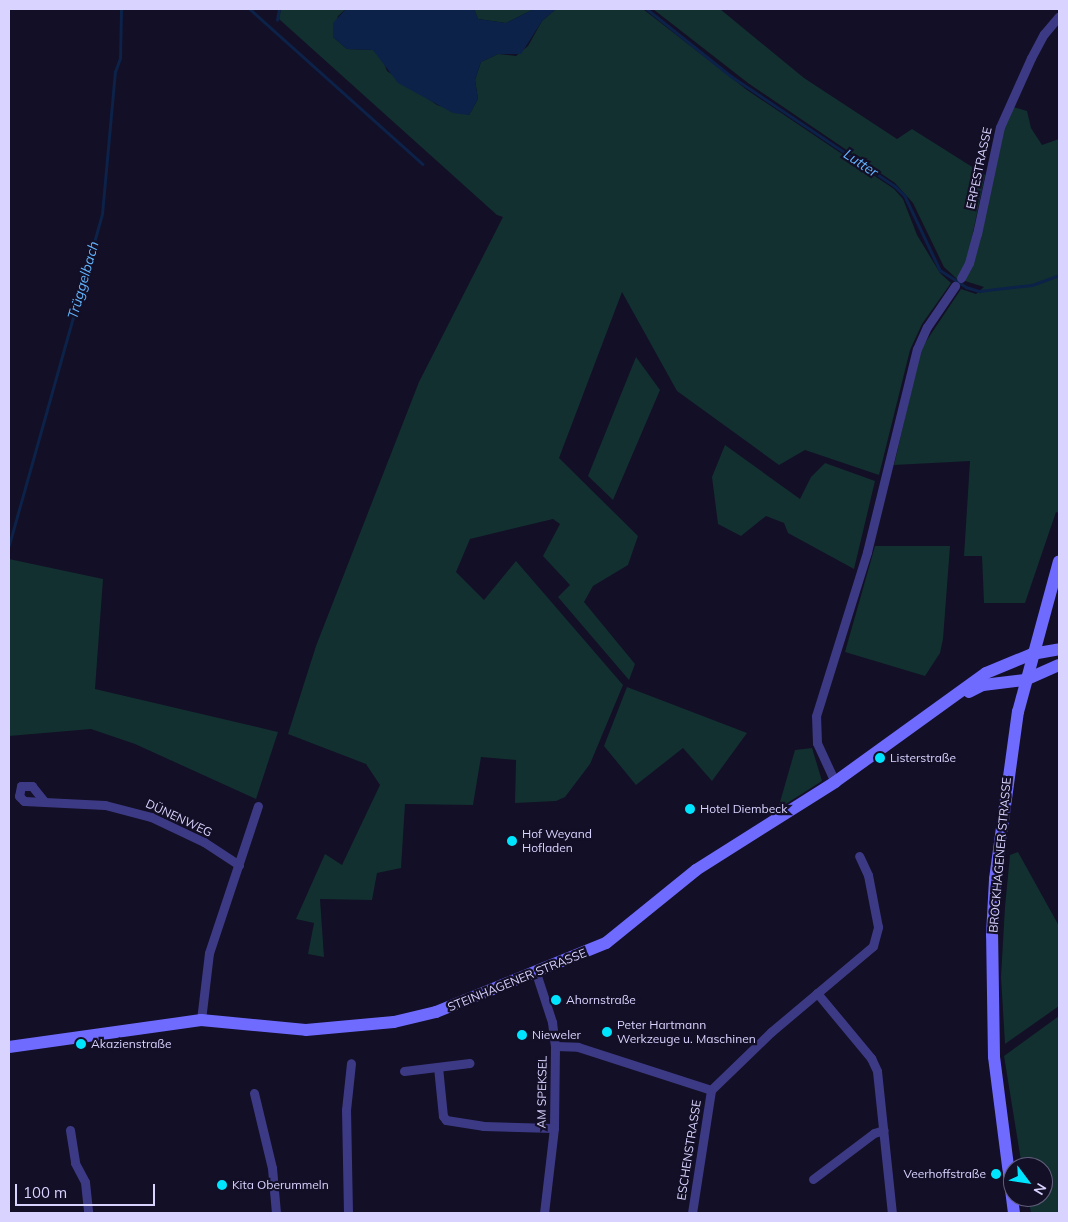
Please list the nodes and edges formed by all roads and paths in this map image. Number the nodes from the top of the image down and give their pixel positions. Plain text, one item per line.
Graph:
1 (1059, 16) edge
2 (961, 278) dead end
3 (955, 286) dead end
4 (1059, 561) edge
5 (1059, 649) edge
6 (1032, 654) junction
7 (1059, 665) edge
8 (1026, 680) junction
9 (951, 700) junction
10 (835, 782) junction
11 (44, 800) dead end
12 (258, 806) dead end
13 (859, 856) dead end
14 (239, 865) junction
15 (536, 973) junction
16 (816, 993) junction
17 (201, 1020) junction
18 (555, 1046) junction
19 (9, 1047) edge
20 (352, 1063) dead end
21 (470, 1063) dead end
22 (438, 1067) junction
23 (404, 1071) dead end
24 (711, 1090) junction
25 (254, 1093) dead end
26 (554, 1128) junction
27 (70, 1130) dead end
28 (884, 1130) junction
29 (813, 1180) dead end
30 (88, 1213) edge
31 (276, 1213) edge
32 (348, 1213) edge
33 (544, 1213) edge
34 (692, 1213) edge
35 (892, 1213) edge
36 (1014, 1213) edge

1 - 2 street, ERPESTRASSE
3 - 10 street
4 - 6 main road, BROCKHAGENER STRASSE
5 - 6 main road, STEINHAGENER STRASSE
6 - 8 main road, BROCKHAGENER STRASSE
6 - 9 main road, STEINHAGENER STRASSE
7 - 8 main road, STEINHAGENER STRASSE
8 - 9 main road, STEINHAGENER STRASSE
8 - 36 main road, BROCKHAGENER STRASSE
9 - 10 main road, STEINHAGENER STRASSE
10 - 15 main road, STEINHAGENER STRASSE
11 - 14 street, DÜNENWEG
12 - 14 street
13 - 16 street
14 - 17 street
15 - 17 main road, STEINHAGENER STRASSE
15 - 18 street, AM SPEKSEL
16 - 24 street
16 - 28 street
17 - 19 main road, STEINHAGENER STRASSE
18 - 24 street
18 - 26 street, AM SPEKSEL
20 - 32 street
21 - 22 street
22 - 23 street
22 - 26 street
24 - 34 street, ESCHENSTRASSE
25 - 31 street
26 - 33 street, AM SPEKSEL
27 - 30 street
28 - 29 street
28 - 35 street

